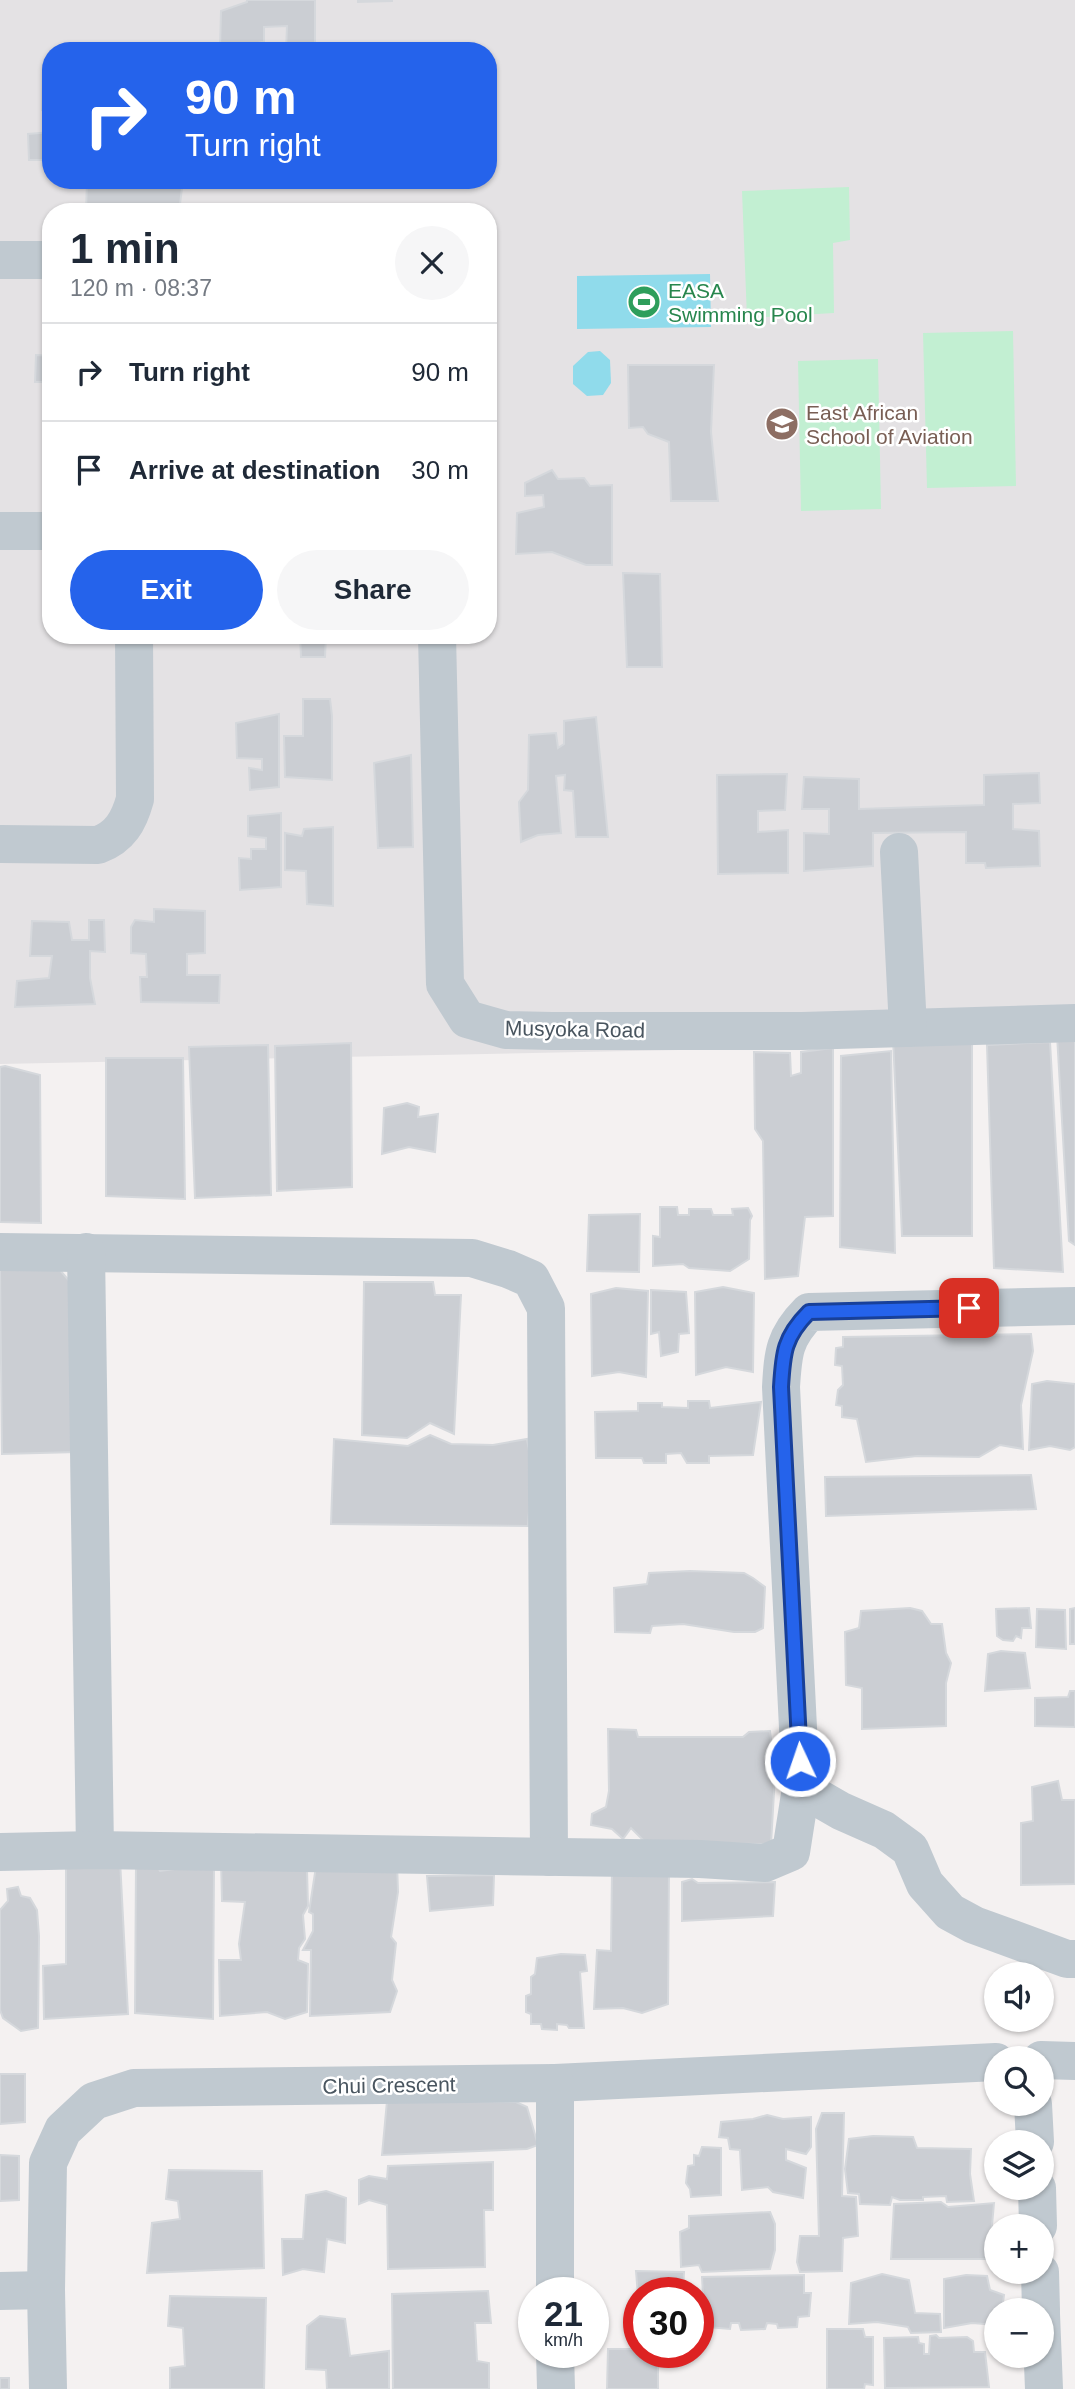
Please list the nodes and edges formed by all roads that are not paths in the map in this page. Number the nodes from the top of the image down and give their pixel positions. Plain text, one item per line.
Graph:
1 (0, 260) edge
2 (42, 260) edge
3 (0, 531) edge
4 (42, 531) edge
5 (134, 644) edge
6 (437, 644) edge
7 (0, 844) edge
8 (899, 852) dead end
9 (1075, 1023) edge
10 (908, 1028) junction
11 (0, 1252) edge
12 (86, 1252) junction
13 (1075, 1306) edge
14 (801, 1788) junction
15 (95, 1850) junction
16 (0, 1852) edge
17 (549, 1857) junction
18 (1075, 1959) edge
19 (1054, 2060) edge
20 (1075, 2061) edge
21 (984, 2063) edge
22 (555, 2083) junction
23 (555, 2277) edge
24 (46, 2290) junction
25 (0, 2291) edge
26 (555, 2368) edge
27 (1043, 2368) edge
28 (48, 2389) edge
29 (555, 2389) edge
30 (1044, 2389) edge

1 - 2 street
3 - 4 street
5 - 7 street
6 - 10 street, Musyoka Road
8 - 10 street
9 - 10 street, Musyoka Road
11 - 12 street
12 - 15 street
12 - 17 street
13 - 14 street
14 - 17 street
14 - 18 street
15 - 16 street
15 - 17 street
19 - 20 street
21 - 22 street, Chui Crescent
22 - 23 street
22 - 24 street, Chui Crescent
24 - 25 street
24 - 28 street
26 - 29 street
27 - 30 street

